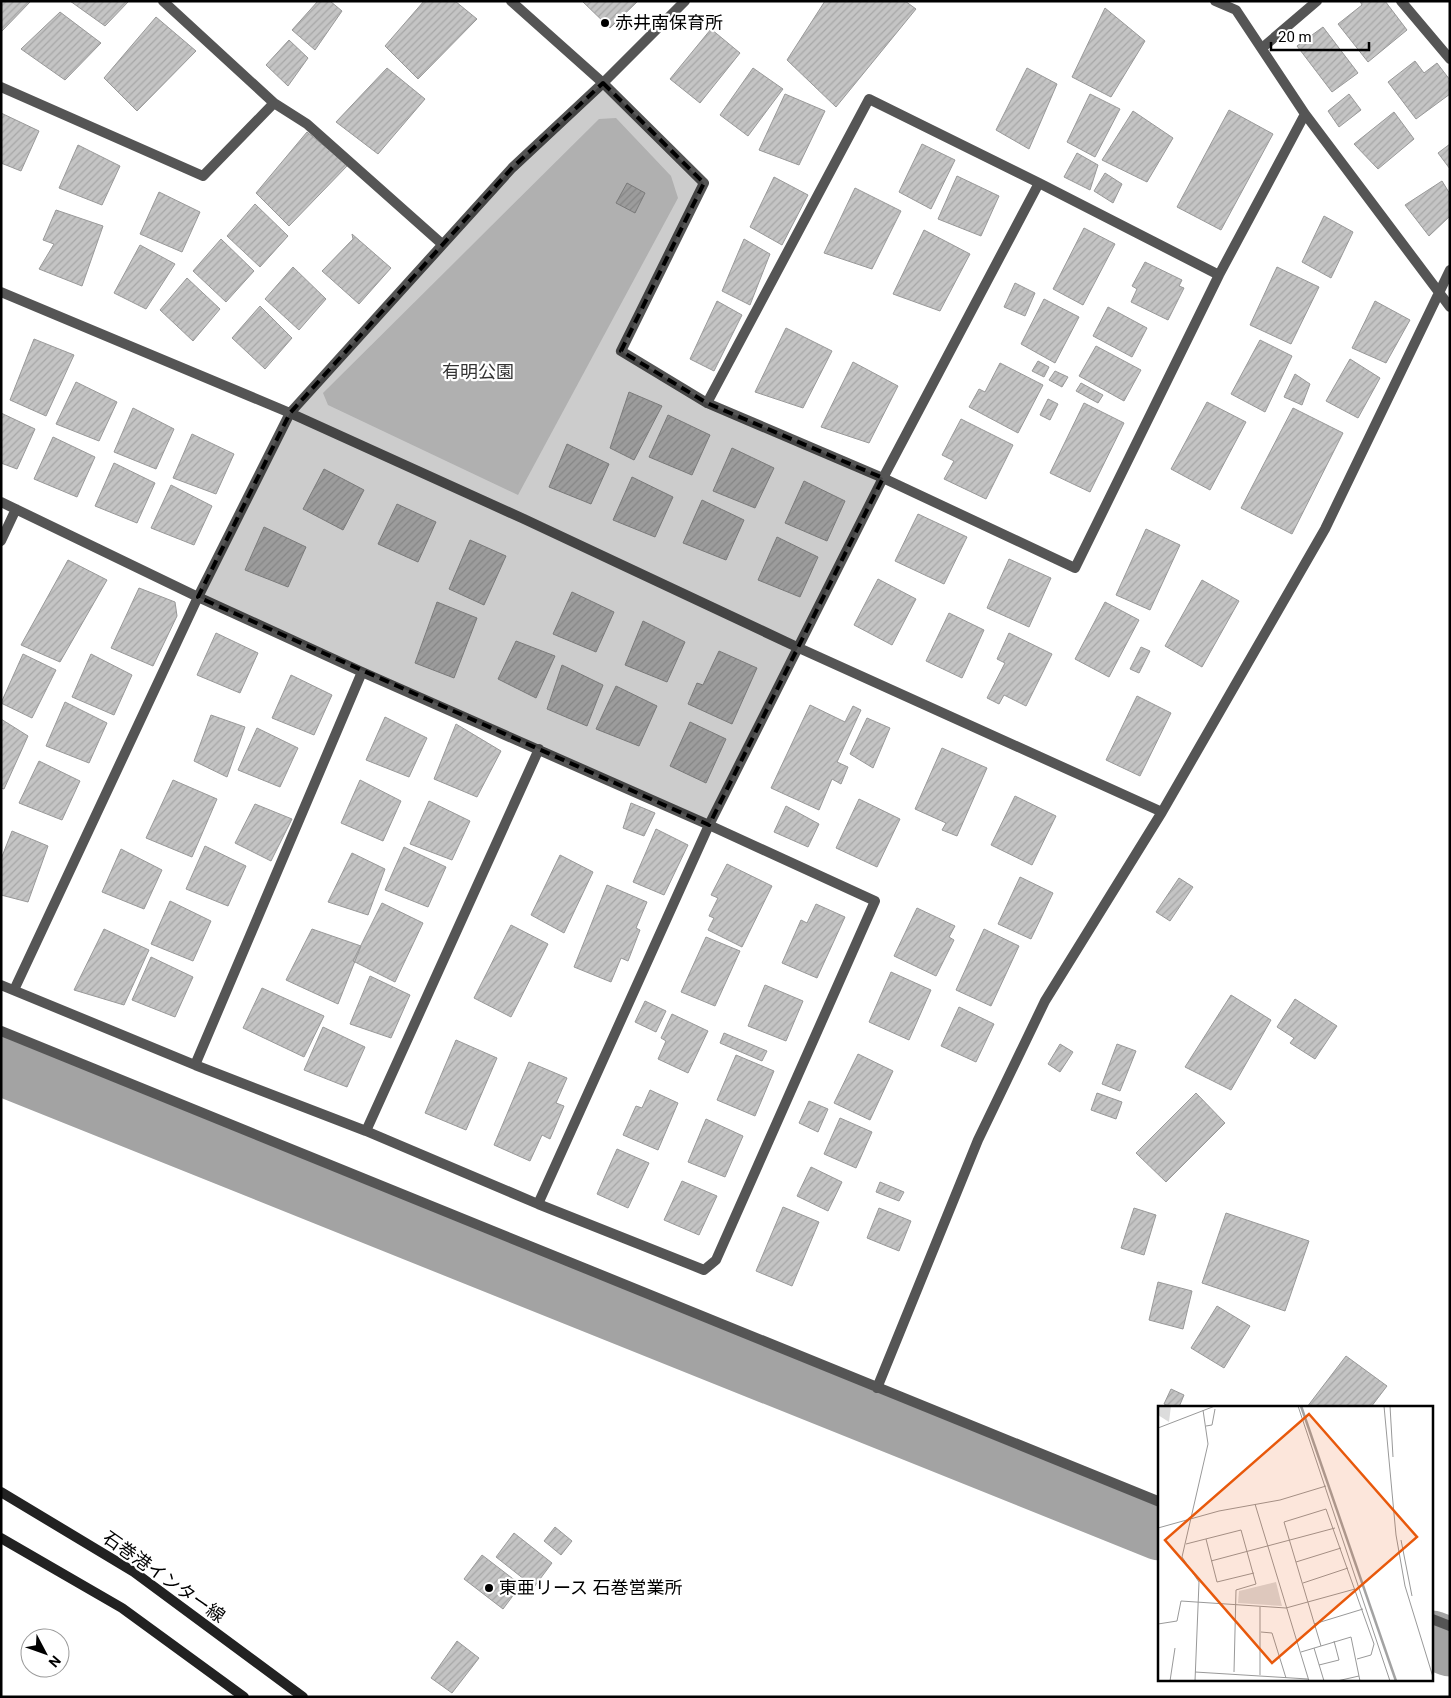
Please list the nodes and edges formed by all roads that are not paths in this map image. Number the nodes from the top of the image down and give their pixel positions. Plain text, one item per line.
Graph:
1 (163, 1) edge
2 (511, 1) edge
3 (685, 1) edge
4 (1215, 1) edge
5 (1317, 1) edge
6 (1401, 1) edge
7 (1262, 48) junction
8 (1450, 59) edge
9 (604, 83) junction
10 (1, 87) edge
11 (274, 103) junction
12 (1305, 114) junction
13 (1039, 183) junction
14 (442, 244) junction
15 (1450, 270) edge
16 (1219, 275) junction
17 (1, 292) edge
18 (1439, 292) junction
19 (1450, 307) edge
20 (707, 404) junction
21 (290, 412) junction
22 (883, 478) junction
23 (1, 502) edge
24 (16, 509) junction
25 (1, 541) edge
26 (198, 597) junction
27 (799, 648) junction
28 (362, 672) junction
29 (539, 749) junction
30 (1162, 812) junction
31 (709, 825) junction
32 (1, 984) edge
33 (14, 990) junction
34 (1, 1031) edge
35 (195, 1065) junction
36 (366, 1131) junction
37 (538, 1204) junction
38 (877, 1388) junction
39 (1, 1492) edge
40 (1158, 1501) edge
41 (1, 1538) edge
42 (1434, 1620) edge
43 (1450, 1626) edge
44 (244, 1697) edge
45 (302, 1697) edge

1 - 11 street
2 - 9 street
3 - 9 street
4 - 7 street
5 - 7 street
6 - 8 street
7 - 12 street
9 - 14 street
9 - 20 street
10 - 11 street
11 - 14 street
12 - 16 street
12 - 18 street
13 - 16 street
13 - 20 street
13 - 22 street
14 - 21 street
15 - 18 street
16 - 22 street
17 - 21 street
18 - 19 street
18 - 30 street
20 - 22 street
21 - 26 street
21 - 27 street
22 - 27 street
23 - 24 street
24 - 25 street
24 - 26 street
26 - 28 street
26 - 33 street
27 - 30 street
27 - 31 street
28 - 29 street
28 - 35 street
29 - 31 street
29 - 36 street
30 - 38 street
31 - 37 street
31 - 37 street
32 - 33 street
33 - 35 street
34 - 38 street
35 - 36 street
36 - 37 street
38 - 40 street
39 - 45 main road, 石巻港インター線
41 - 44 main road
42 - 43 street

